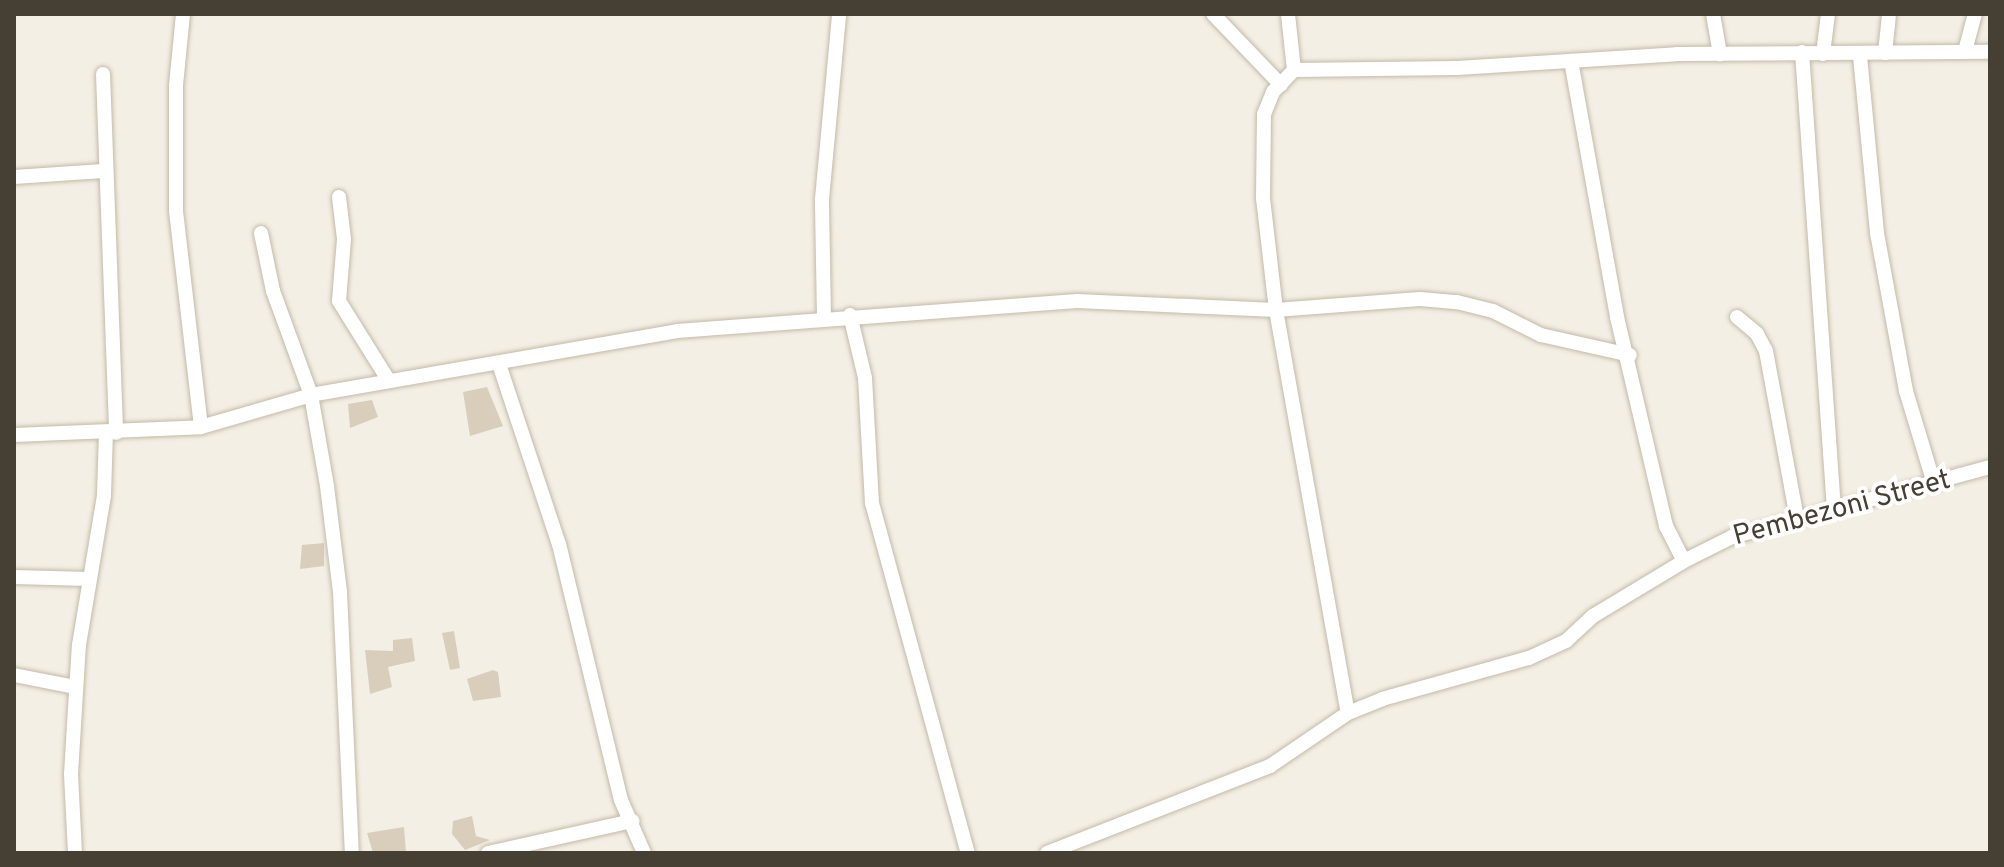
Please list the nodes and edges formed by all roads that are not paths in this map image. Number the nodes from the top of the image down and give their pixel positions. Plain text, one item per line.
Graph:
1 (183, 14) edge
2 (839, 14) edge
3 (1213, 14) edge
4 (1288, 14) edge
5 (1713, 14) edge
6 (1828, 14) edge
7 (1889, 14) edge
8 (1975, 14) edge
9 (1965, 51) junction
10 (1802, 52) junction
11 (1990, 52) edge
12 (1885, 53) junction
13 (1720, 54) junction
14 (1823, 54) junction
15 (1860, 56) junction
16 (1571, 61) junction
17 (1294, 70) junction
18 (103, 74) dead end
19 (1281, 85) junction
20 (103, 171) junction
21 (14, 177) edge
22 (339, 197) dead end
23 (261, 233) dead end
24 (1276, 310) junction
25 (850, 315) junction
26 (1737, 317) dead end
27 (824, 318) junction
28 (1630, 355) junction
29 (499, 364) junction
30 (389, 381) junction
31 (311, 395) junction
32 (201, 427) junction
33 (111, 433) junction
34 (14, 435) edge
35 (1990, 467) edge
36 (1934, 484) junction
37 (1834, 506) junction
38 (1797, 518) junction
39 (1684, 561) junction
40 (14, 577) edge
41 (89, 579) junction
42 (14, 675) edge
43 (76, 687) junction
44 (1348, 713) junction
45 (632, 821) junction
46 (75, 853) edge
47 (352, 853) edge
48 (488, 853) edge
49 (644, 853) edge
50 (968, 853) edge
51 (1047, 853) edge

1 - 32 street
2 - 27 street
3 - 19 street
4 - 17 street
5 - 13 street
6 - 14 street
7 - 12 street
8 - 9 street
9 - 11 street
9 - 12 street
10 - 13 street
10 - 14 street
10 - 37 street
12 - 15 street
13 - 16 street
14 - 15 street
15 - 36 street
16 - 17 street
16 - 28 street
17 - 19 street
18 - 20 street
19 - 24 street
20 - 21 street
20 - 33 street
22 - 30 street
23 - 31 street
24 - 25 street
24 - 28 street
24 - 44 street
25 - 27 street
25 - 50 street
26 - 38 street
27 - 29 street
28 - 39 street
29 - 30 street
29 - 45 street
30 - 31 street
31 - 32 street
31 - 47 street
32 - 33 street
33 - 34 street
33 - 41 street
35 - 36 street, Pembezoni Street
36 - 37 street, Pembezoni Street
37 - 38 street, Pembezoni Street
38 - 39 street, Pembezoni Street
39 - 44 street, Pembezoni Street
40 - 41 street
41 - 43 street
42 - 43 street
43 - 46 street
44 - 51 street, Pembezoni Street
45 - 48 street
45 - 49 street

